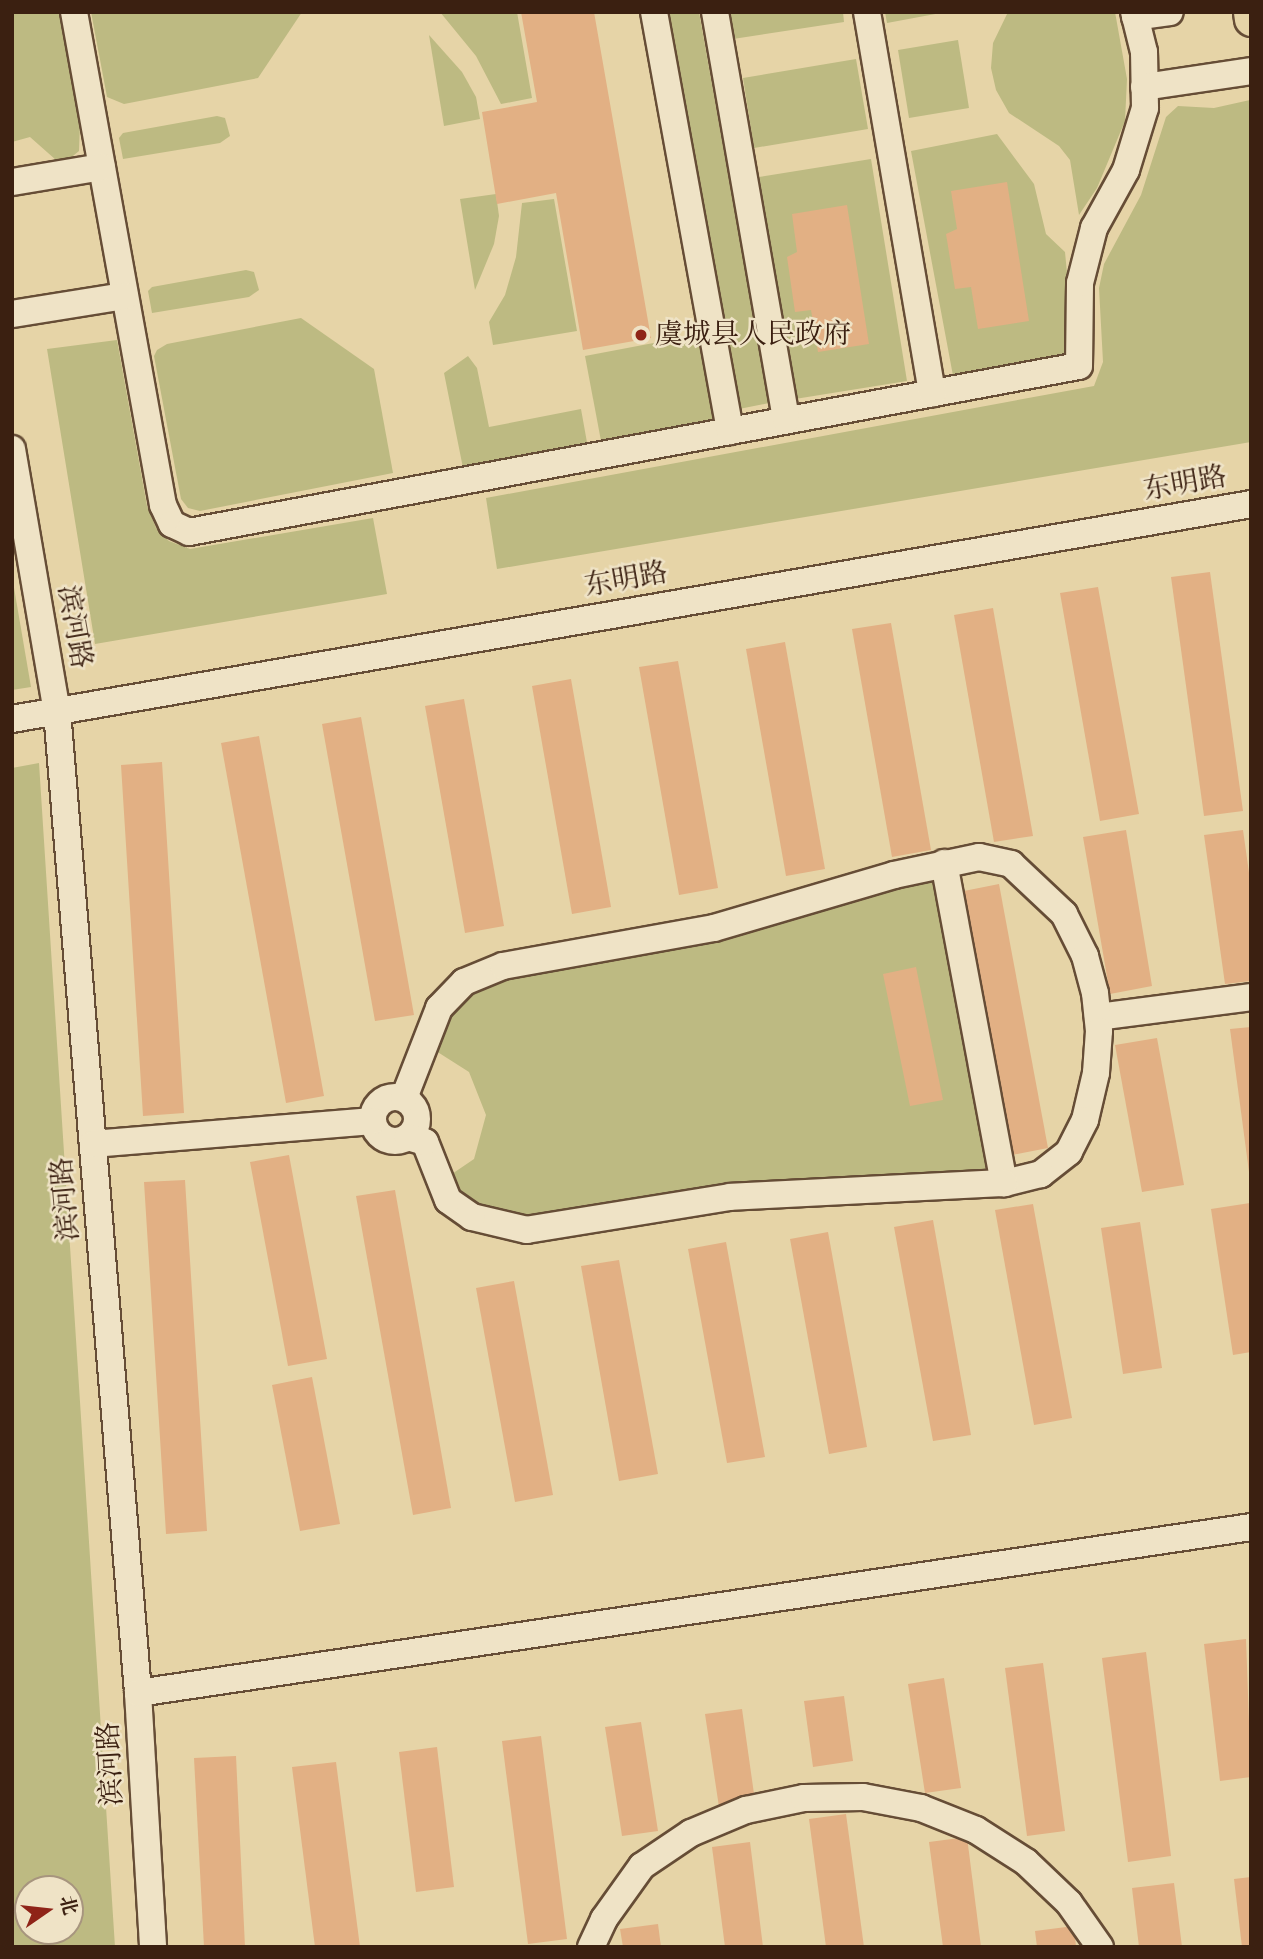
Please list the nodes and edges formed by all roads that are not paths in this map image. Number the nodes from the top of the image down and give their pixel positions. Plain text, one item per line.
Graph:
1 (74, 12) edge
2 (654, 12) edge
3 (715, 12) edge
4 (867, 12) edge
5 (1170, 12) edge
6 (1250, 12) edge
7 (1134, 14) edge
8 (1251, 19) edge
9 (1251, 71) edge
10 (1144, 87) junction
11 (102, 167) junction
12 (12, 182) edge
13 (125, 296) junction
14 (12, 314) edge
15 (932, 393) junction
16 (786, 420) junction
17 (730, 431) junction
18 (12, 449) edge
19 (1251, 504) edge
20 (57, 711) junction
21 (12, 719) edge
22 (944, 863) junction
23 (1251, 997) edge
24 (1097, 1017) junction
25 (404, 1098) junction
26 (372, 1121) junction
27 (408, 1137) junction
28 (93, 1144) junction
29 (1004, 1183) junction
30 (1251, 1527) edge
31 (138, 1693) junction
32 (153, 1947) edge
33 (591, 1947) edge
34 (1100, 1947) edge

1 - 11 street
2 - 17 street
3 - 16 street
4 - 15 street
5 - 7 street
6 - 8 main road
7 - 10 street
9 - 10 street
10 - 15 street
11 - 12 street
11 - 13 street
13 - 14 street
13 - 17 street
15 - 16 street
16 - 17 street
18 - 20 street, 滨河路
19 - 20 street, 东明路
20 - 21 street, 东明路
20 - 28 street, 滨河路
22 - 24 street
22 - 25 street
22 - 29 street
23 - 24 street
24 - 29 street
25 - 26 street
25 - 27 street
26 - 27 street
26 - 28 street
27 - 29 street
28 - 31 street, 滨河路
30 - 31 street
31 - 32 street, 滨河路
33 - 34 street

